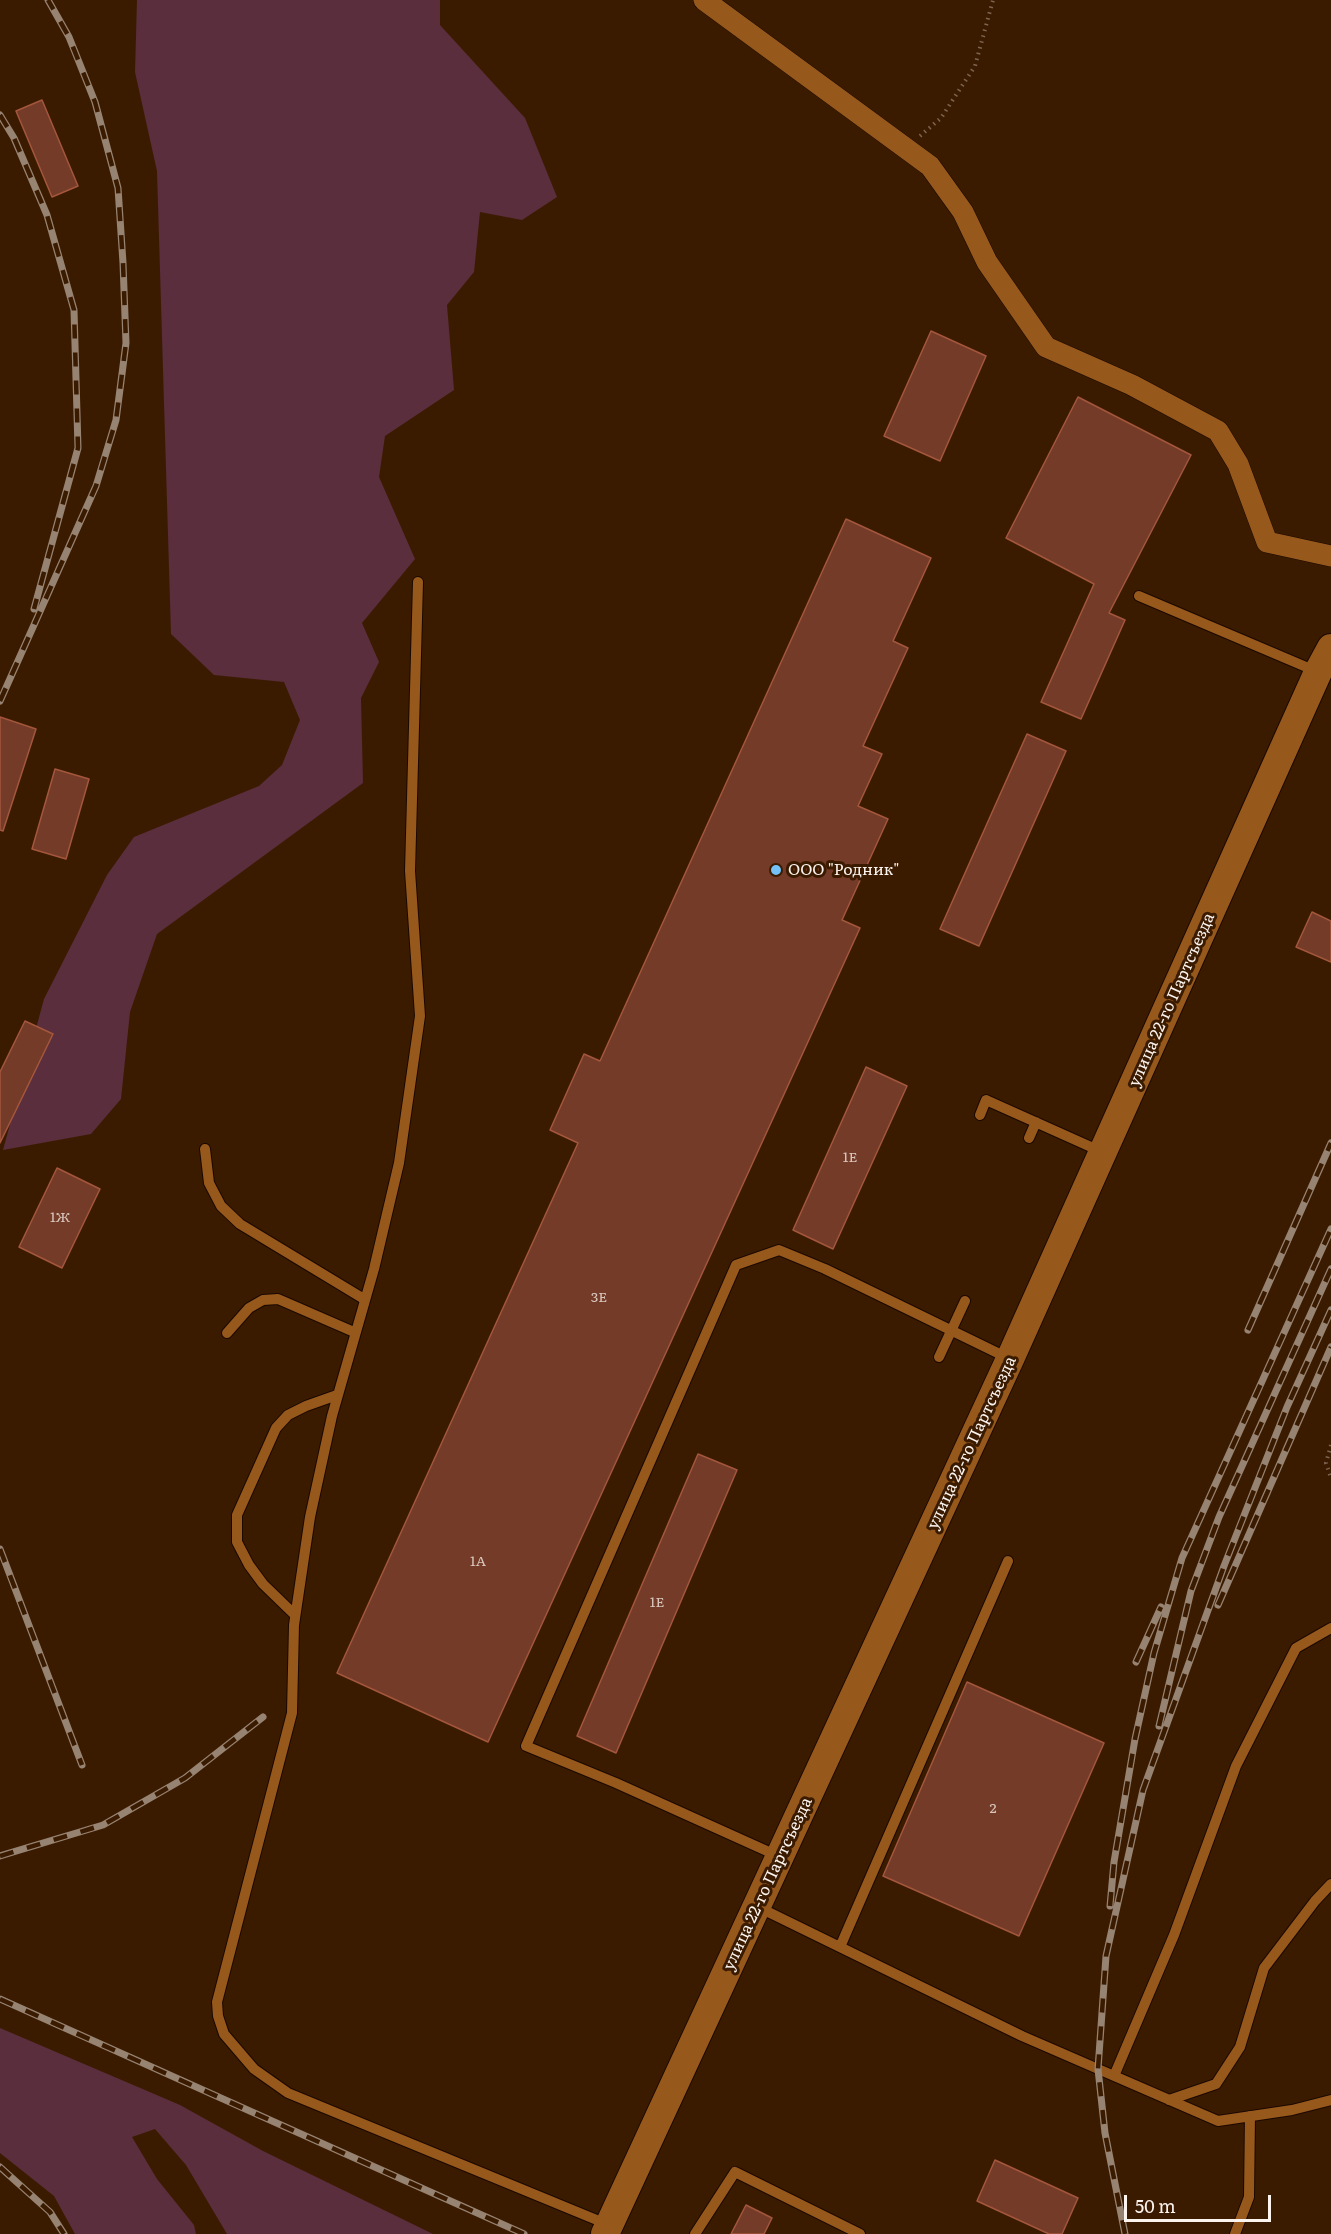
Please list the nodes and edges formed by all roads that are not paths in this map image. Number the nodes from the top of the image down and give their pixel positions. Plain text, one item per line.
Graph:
1 (704, 0) edge
2 (1331, 556) edge
3 (418, 582) dead end
4 (1139, 596) dead end
5 (1325, 660) edge
6 (980, 1115) dead end
7 (1036, 1122) junction
8 (1029, 1138) dead end
9 (205, 1149) dead end
10 (1104, 1152) junction
11 (364, 1299) junction
12 (965, 1301) dead end
13 (952, 1331) junction
14 (354, 1332) junction
15 (227, 1333) dead end
16 (939, 1357) dead end
17 (1010, 1359) junction
18 (337, 1395) junction
19 (1008, 1561) dead end
20 (295, 1615) junction
21 (1331, 1628) edge
22 (780, 1857) junction
23 (1331, 1884) edge
24 (758, 1906) junction
25 (840, 1947) junction
26 (1114, 2076) junction
27 (1169, 2100) junction
28 (1331, 2100) edge
29 (1250, 2116) junction
30 (607, 2230) edge
31 (695, 2234) edge
32 (860, 2234) edge
33 (1235, 2234) edge

1 - 2 street
3 - 11 lane
4 - 5 lane
5 - 10 street, улица 22-го Партсъезда
6 - 7 lane
7 - 8 lane
7 - 10 lane
9 - 11 lane
10 - 17 street, улица 22-го Партсъезда
11 - 14 lane
12 - 13 lane
13 - 16 lane
13 - 17 lane
13 - 22 lane
14 - 15 lane
14 - 18 lane
17 - 22 street, улица 22-го Партсъезда
18 - 20 lane
18 - 20 lane
19 - 25 lane
20 - 30 lane
21 - 26 lane
22 - 24 street, улица 22-го Партсъезда
23 - 27 lane
24 - 25 lane
24 - 30 street, улица 22-го Партсъезда
25 - 26 lane
26 - 27 lane
27 - 29 lane
28 - 29 lane
29 - 33 lane
31 - 32 lane

